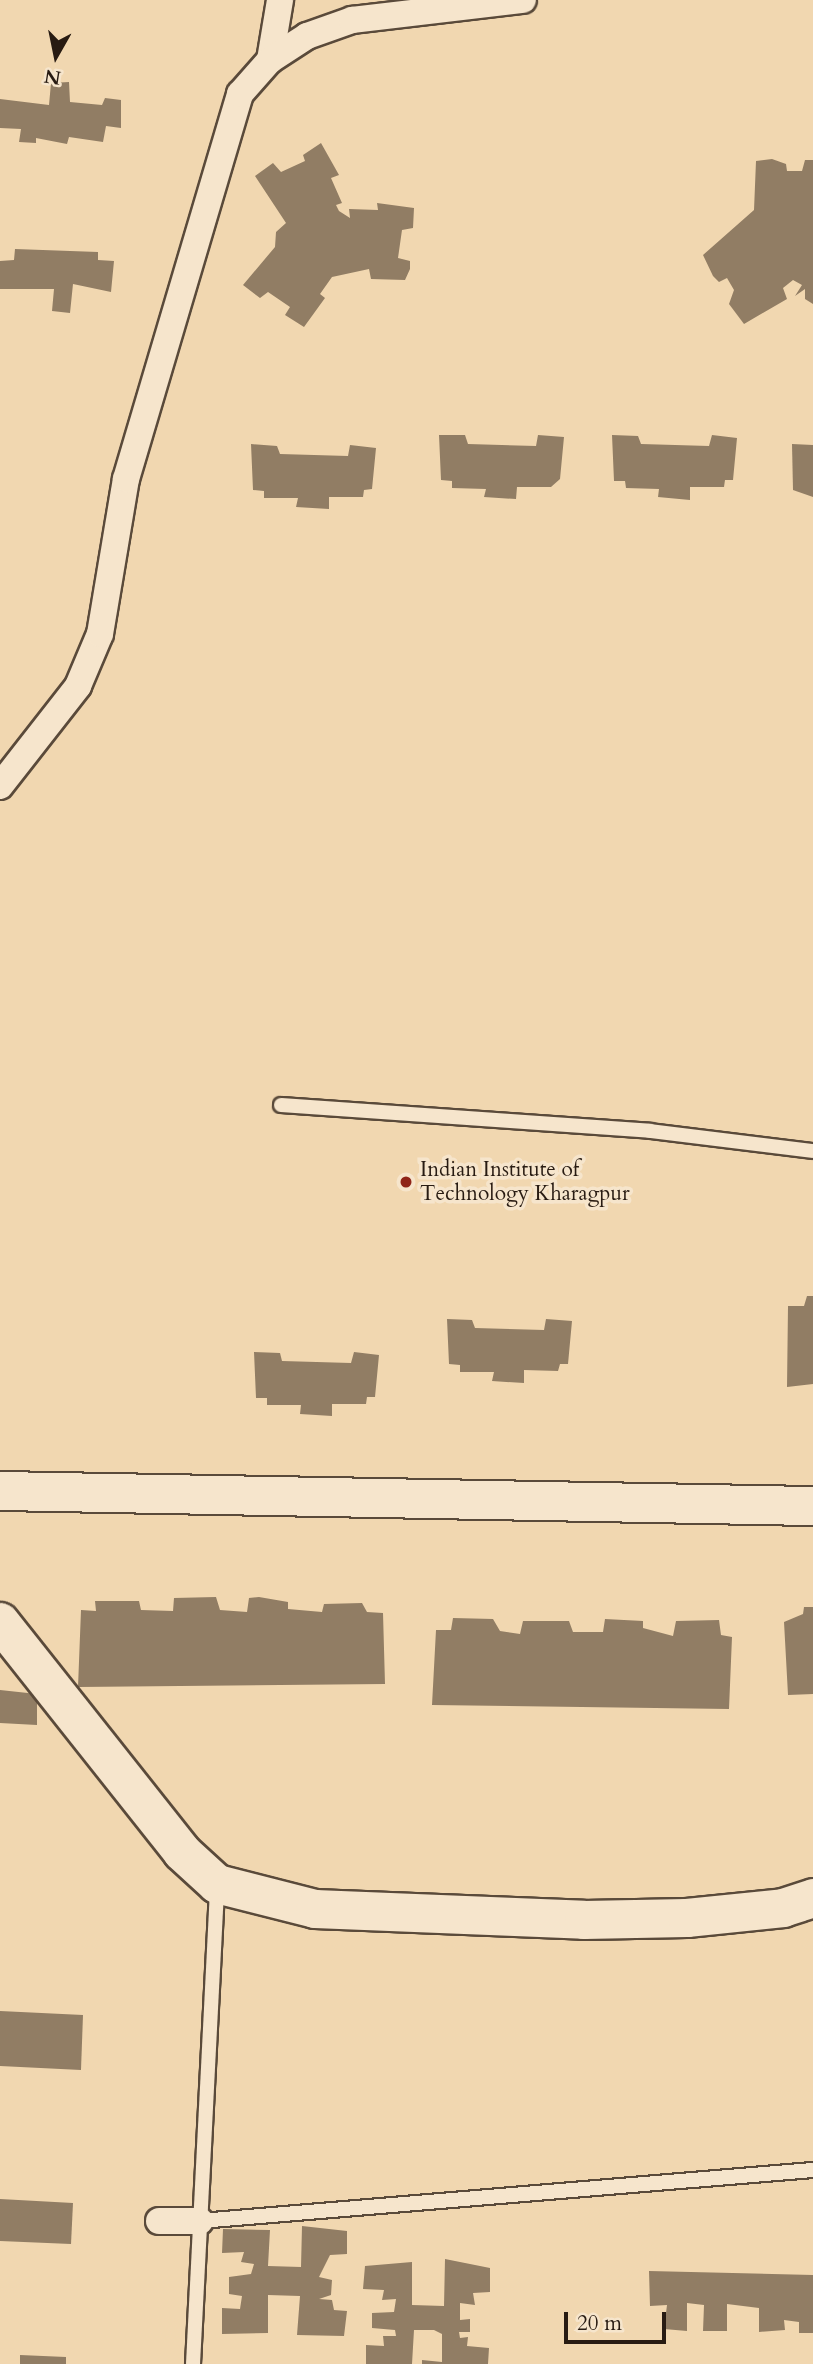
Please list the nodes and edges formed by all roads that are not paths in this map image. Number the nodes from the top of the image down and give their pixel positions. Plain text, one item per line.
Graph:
1 (280, 0) edge
2 (512, 1) edge
3 (270, 60) junction
4 (0, 786) edge
5 (281, 1105) dead end
6 (813, 1152) edge
7 (0, 1492) edge
8 (813, 1506) edge
9 (0, 1622) edge
10 (217, 1884) junction
11 (813, 1898) edge
12 (813, 2170) edge
13 (159, 2221) dead end
14 (200, 2221) junction
15 (192, 2364) edge

1 - 3 street
2 - 3 street
3 - 4 street
5 - 6 lane
7 - 8 street
9 - 10 street
10 - 11 street
10 - 14 lane
12 - 14 lane
13 - 14 street
14 - 15 lane

